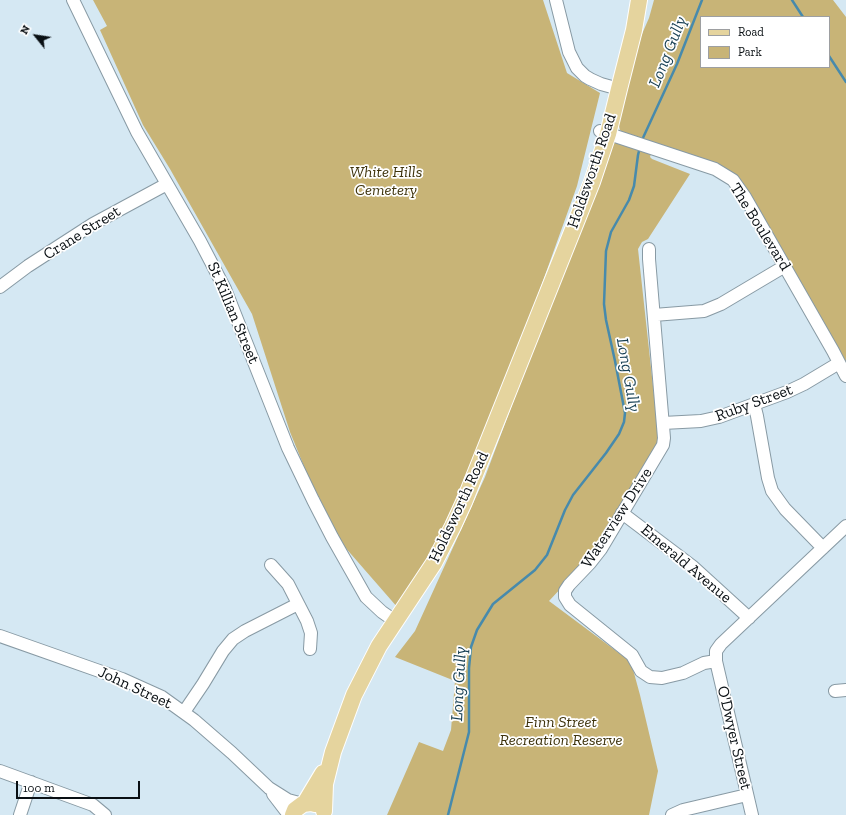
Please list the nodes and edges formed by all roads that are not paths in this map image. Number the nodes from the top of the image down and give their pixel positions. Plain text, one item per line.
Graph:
1 (72, 0) edge
2 (556, 0) edge
3 (636, 0) edge
4 (639, 0) edge
5 (615, 88) junction
6 (604, 132) junction
7 (167, 184) junction
8 (649, 249) dead end
9 (785, 266) junction
10 (0, 287) edge
11 (654, 315) junction
12 (839, 363) junction
13 (846, 376) edge
14 (754, 404) junction
15 (663, 424) junction
16 (622, 513) junction
17 (846, 526) edge
18 (823, 548) junction
19 (271, 565) dead end
20 (298, 604) junction
21 (749, 618) junction
22 (395, 621) junction
23 (0, 636) edge
24 (310, 649) dead end
25 (716, 661) junction
26 (184, 712) junction
27 (333, 752) junction
28 (0, 771) edge
29 (31, 782) junction
30 (269, 788) junction
31 (747, 795) junction
32 (301, 807) edge
33 (325, 814) edge
34 (20, 815) edge
35 (105, 815) edge
36 (289, 815) edge
37 (672, 815) edge
38 (752, 815) edge

1 - 7 street, St Killian Street
2 - 5 street
3 - 5 main road, Holdsworth Road
4 - 5 main road, Holdsworth Road
5 - 6 main road, Holdsworth Road
6 - 9 street, The Boulevard
6 - 22 main road, Holdsworth Road
7 - 10 street, Crane Street
7 - 22 street, St Killian Street
8 - 11 street, Waterview Drive
9 - 11 street
9 - 12 street, The Boulevard
11 - 15 street, Waterview Drive
12 - 13 street, The Boulevard
12 - 14 street, Ruby Street
14 - 15 street, Ruby Street
14 - 18 street
15 - 16 street, Waterview Drive
16 - 21 street, Emerald Avenue
16 - 25 street, Waterview Drive
17 - 18 street
18 - 21 street
19 - 20 street
20 - 24 street
20 - 26 street
21 - 25 street
22 - 27 main road, Holdsworth Road
23 - 26 street, John Street
25 - 31 street, O'Dwyer Street
26 - 30 street, John Street
27 - 32 main road, Holdsworth Road
27 - 33 main road, Holdsworth Road
28 - 29 street
29 - 34 street
29 - 35 street
30 - 32 street, John Street
30 - 36 street, John Street
31 - 37 street
31 - 38 street, O'Dwyer Street
32 - 33 main road

